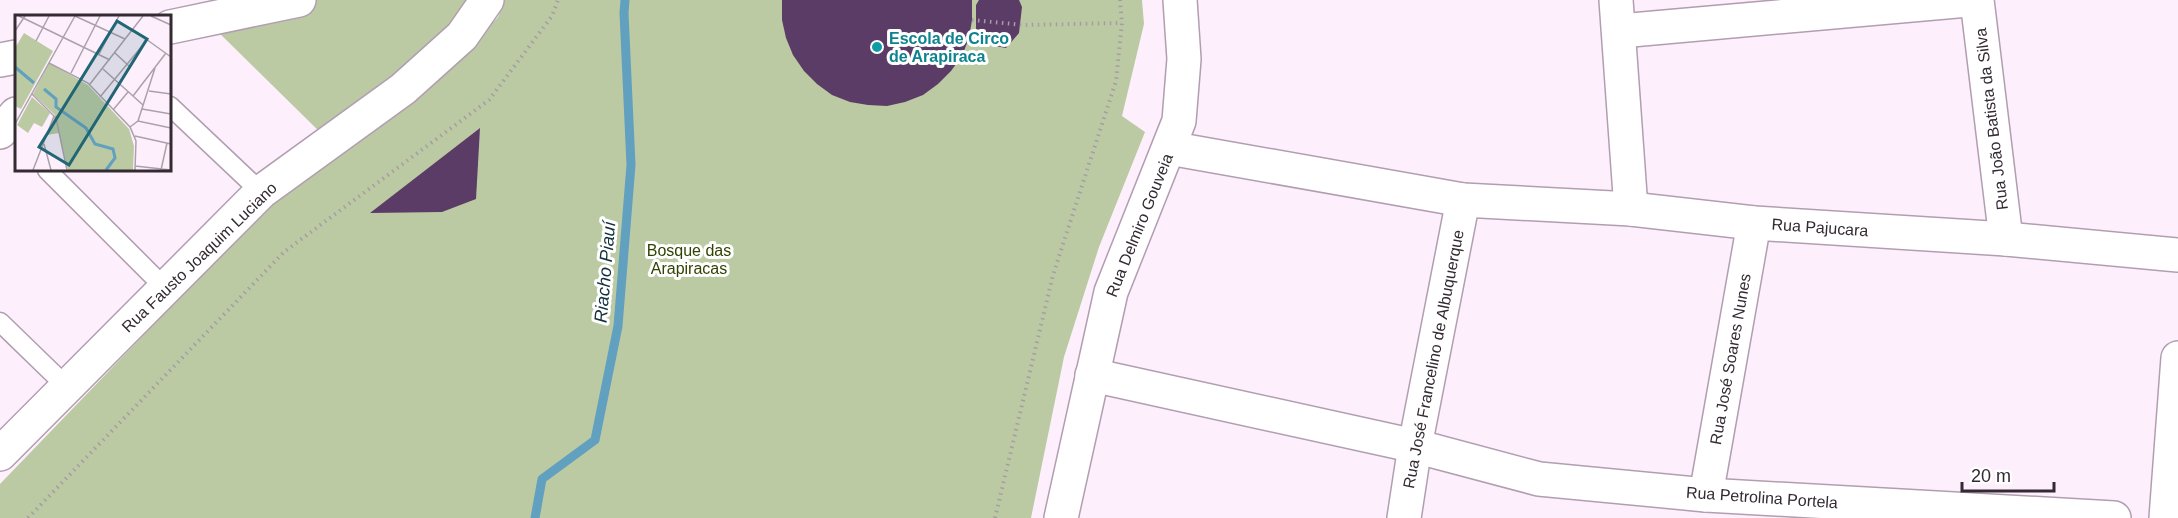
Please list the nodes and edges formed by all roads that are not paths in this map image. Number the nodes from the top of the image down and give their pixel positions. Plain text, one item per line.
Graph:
1 (299, 0) edge
2 (487, 0) edge
3 (1180, 0) edge
4 (1968, 0) edge
5 (1977, 0) edge
6 (1618, 15) edge
7 (171, 27) edge
8 (15, 57) edge
9 (0, 60) edge
10 (171, 107) edge
11 (1169, 148) junction
12 (48, 171) edge
13 (261, 192) junction
14 (1462, 200) junction
15 (1631, 209) junction
16 (1754, 223) junction
17 (2006, 239) junction
18 (2178, 255) edge
19 (165, 288) junction
20 (0, 322) edge
21 (2178, 358) edge
22 (1092, 375) junction
23 (68, 388) junction
24 (1415, 446) junction
25 (0, 454) edge
26 (1706, 495) junction
27 (1061, 518) edge
28 (1404, 518) edge
29 (2114, 518) edge
30 (2166, 518) edge

1 - 7 street
2 - 13 street, Rua Fausto Joaquim Luciano
3 - 11 street, Rua Delmiro Gouveia
4 - 6 street
5 - 17 street, Rua João Batista da Silva
6 - 15 street
8 - 9 street
10 - 13 lane
11 - 14 street, Rua Pajucara
11 - 22 street, Rua Delmiro Gouveia
12 - 19 lane
13 - 19 street, Rua Fausto Joaquim Luciano
14 - 15 street, Rua Pajucara
14 - 24 street, Rua José Francelino de Albuquerque
15 - 16 street, Rua Pajucara
16 - 17 street, Rua Pajucara
16 - 26 street, Rua José Soares Nunes
17 - 18 street, Rua Pajucara
19 - 23 street, Rua Fausto Joaquim Luciano
20 - 23 lane
21 - 30 street
22 - 24 street, Rua Petrolina Portela
22 - 27 street, Rua Delmiro Gouveia
23 - 25 street, Rua Fausto Joaquim Luciano
24 - 26 street, Rua Petrolina Portela
24 - 28 street, Rua José Francelino de Albuquerque
26 - 29 street, Rua Petrolina Portela

